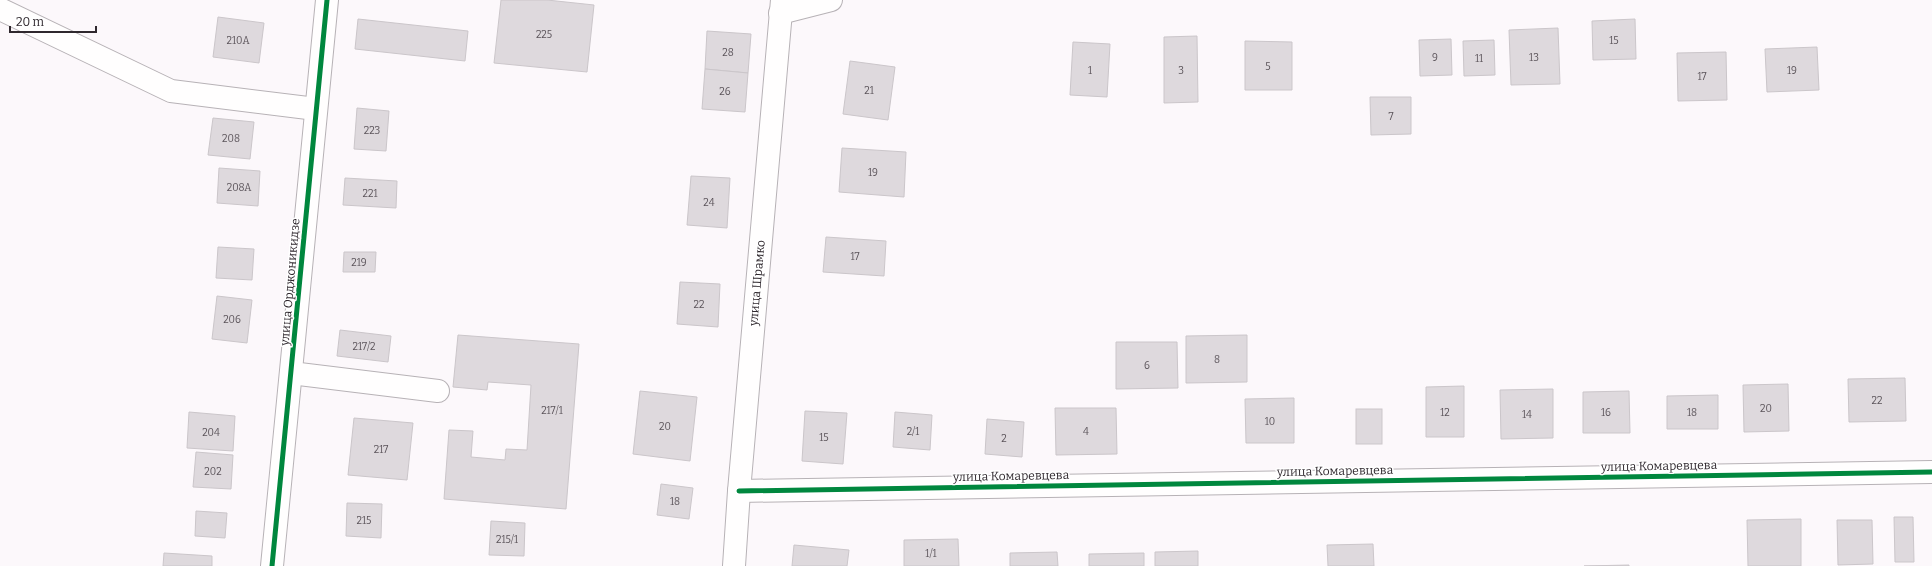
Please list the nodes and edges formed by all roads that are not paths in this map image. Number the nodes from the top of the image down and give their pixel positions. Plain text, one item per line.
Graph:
1 (327, 0) edge
2 (831, 0) edge
3 (781, 6) edge
4 (0, 9) edge
5 (316, 109) junction
6 (291, 373) junction
7 (438, 392) dead end
8 (1932, 472) edge
9 (739, 491) junction
10 (272, 566) edge
11 (734, 566) edge

1 - 5 street, улица Орджоникидзе
2 - 3 street
3 - 9 street, улица Шрамко
4 - 5 street
5 - 6 street, улица Орджоникидзе
6 - 7 street
6 - 10 street, улица Орджоникидзе
8 - 9 street, улица Комаревцева
9 - 11 street, улица Шрамко

